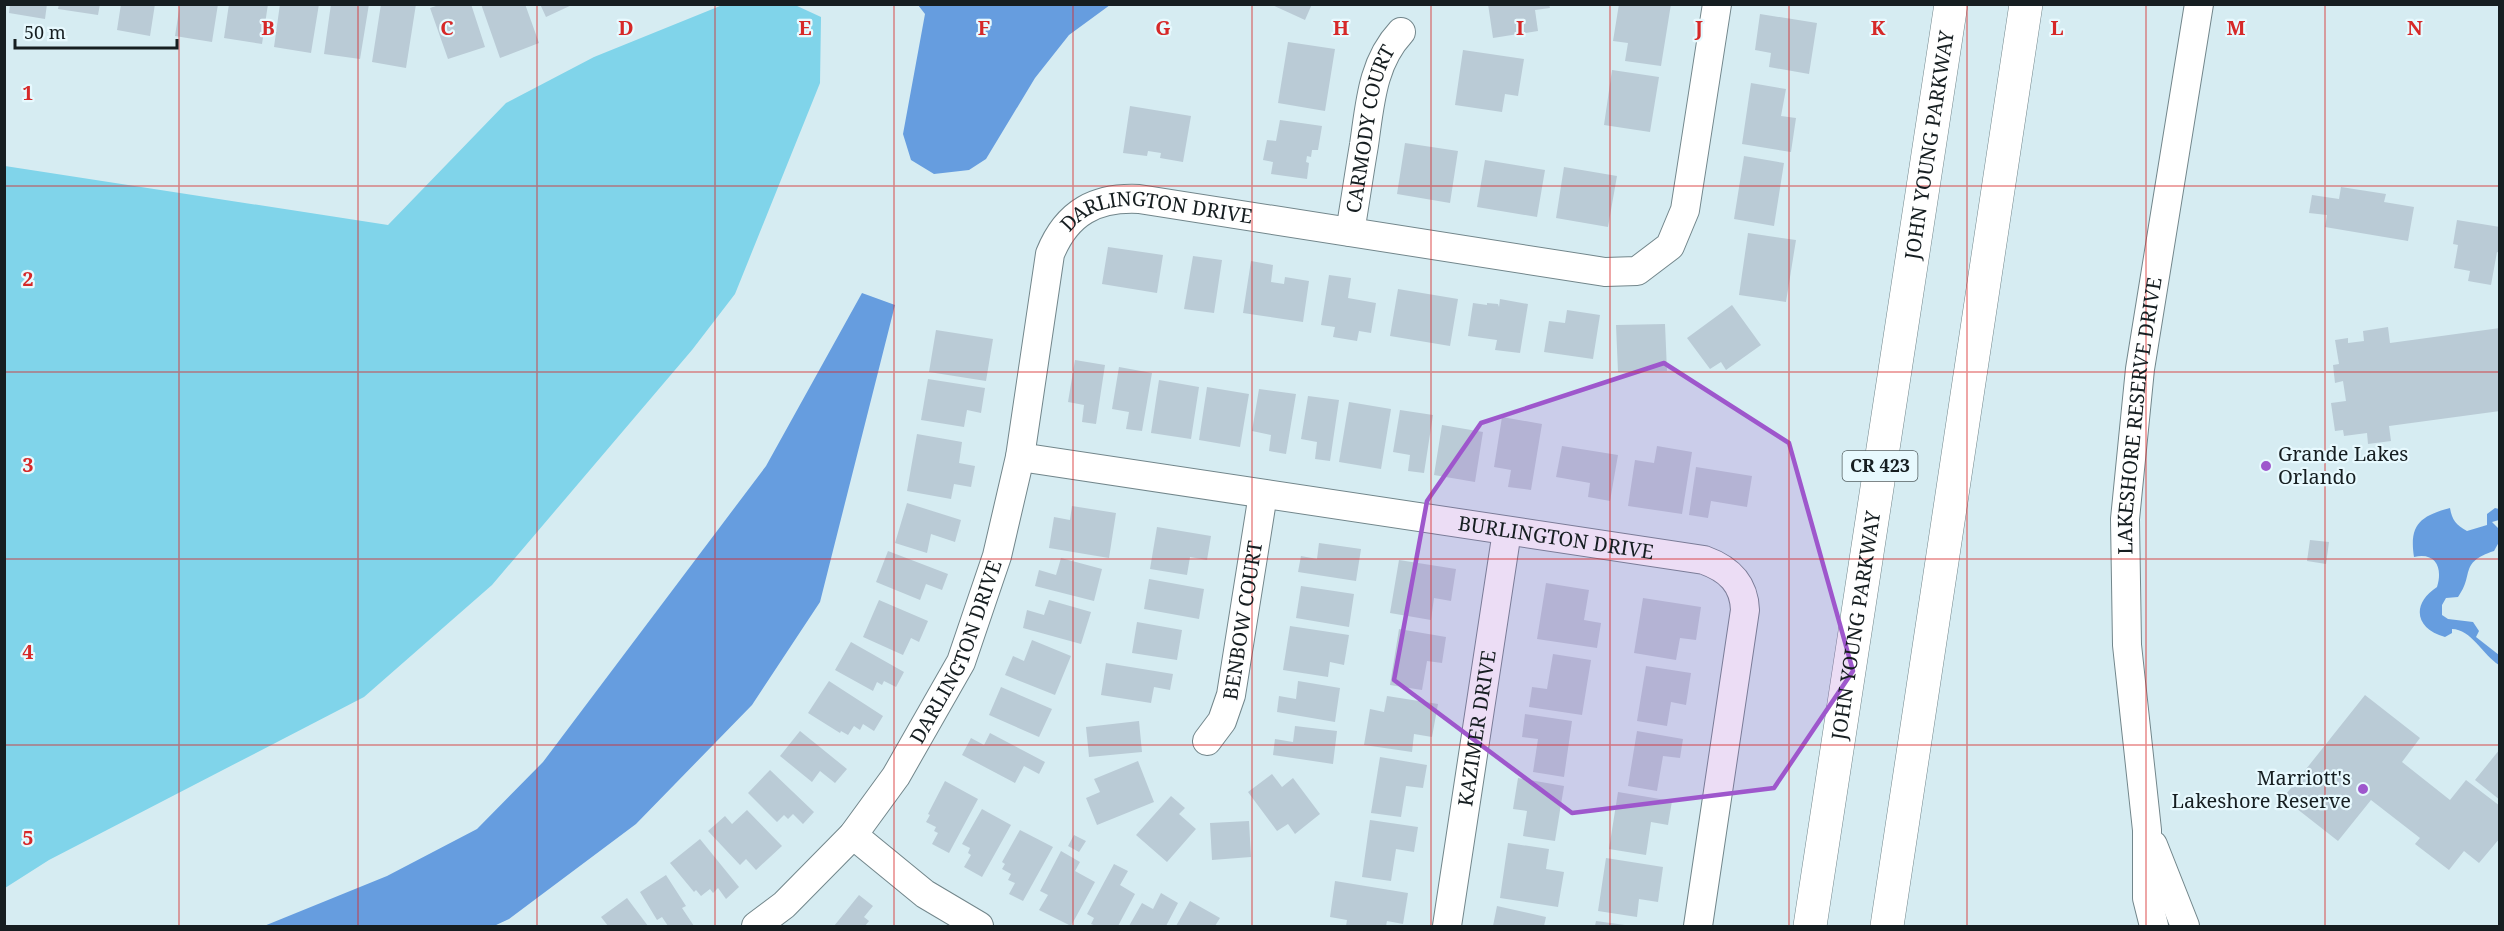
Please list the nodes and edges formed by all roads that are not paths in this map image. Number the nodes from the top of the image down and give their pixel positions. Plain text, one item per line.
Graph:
1 (1717, 4) edge
2 (1951, 4) edge
3 (2026, 4) edge
4 (2199, 4) edge
5 (1401, 32) dead end
6 (1350, 232) junction
7 (1020, 457) junction
8 (1263, 494) junction
9 (1507, 531) junction
10 (1207, 741) dead end
11 (2147, 830) junction
12 (853, 835) junction
13 (756, 927) edge
14 (979, 927) edge
15 (1447, 927) edge
16 (1698, 927) edge
17 (1810, 927) edge
18 (1887, 927) edge
19 (2154, 927) edge
20 (2185, 927) edge

1 - 6 street, DARLINGTON DRIVE
2 - 17 highway, JOHN YOUNG PARKWAY / CR 423
3 - 18 highway
4 - 11 street, LAKESHORE RESERVE DRIVE
5 - 6 street, CARMODY COURT
6 - 7 street, DARLINGTON DRIVE
7 - 8 street, BURLINGTON DRIVE
7 - 12 street, DARLINGTON DRIVE
8 - 9 street, BURLINGTON DRIVE
8 - 10 street, BENBOW COURT
9 - 15 street, KAZIMER DRIVE
9 - 16 street, BURLINGTON DRIVE
11 - 19 street, LAKESHORE RESERVE DRIVE
11 - 20 street, LAKESHORE RESERVE DRIVE
12 - 13 street, DARLINGTON DRIVE
12 - 14 street

